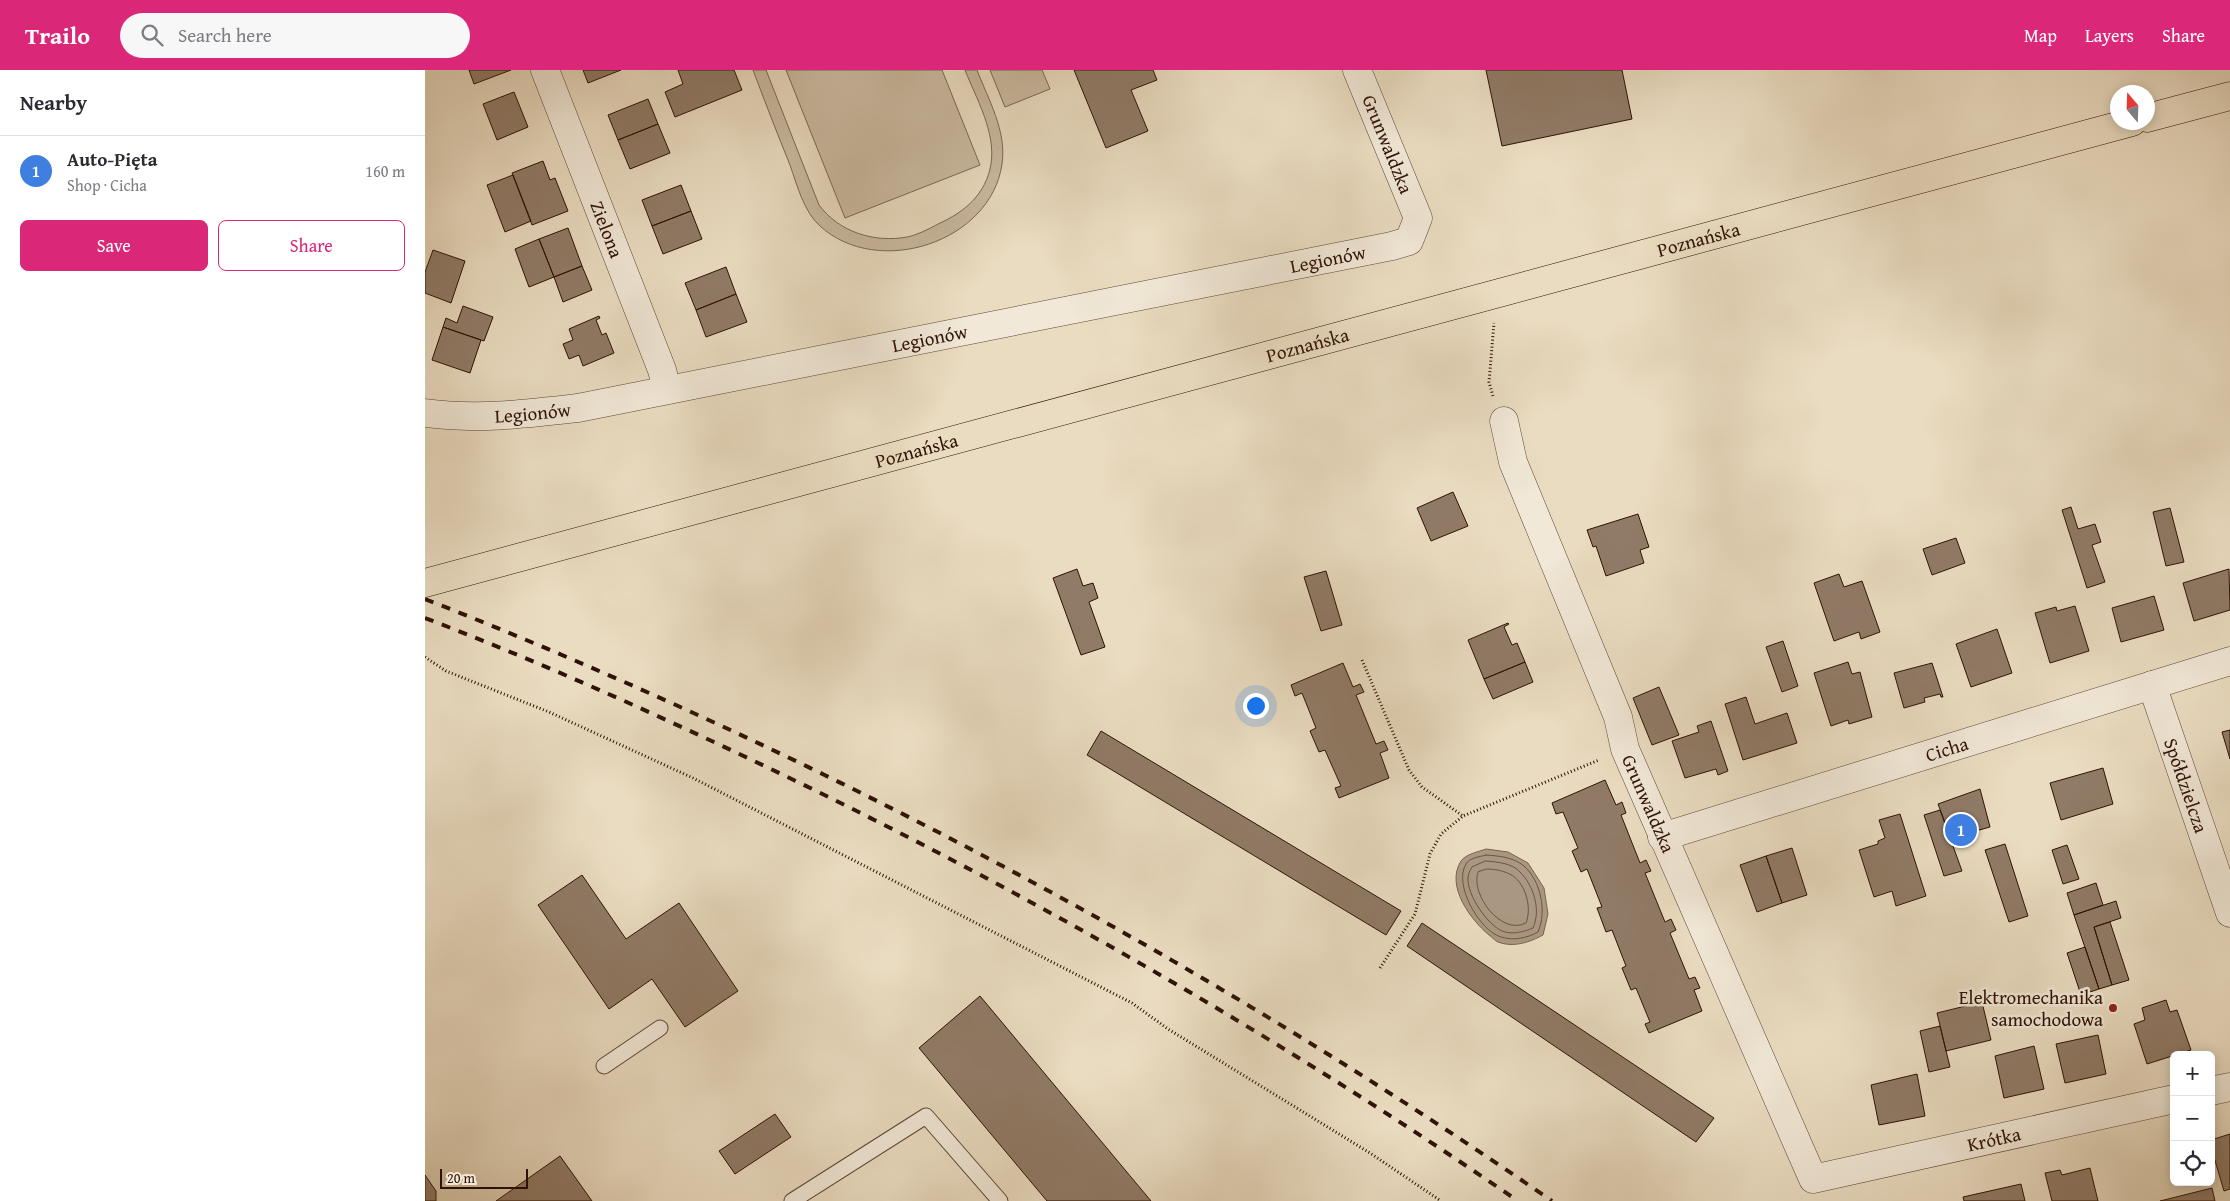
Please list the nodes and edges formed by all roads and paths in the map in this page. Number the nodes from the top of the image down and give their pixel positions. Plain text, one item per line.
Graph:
1 (545, 70) edge
2 (1357, 70) edge
3 (2230, 96) edge
4 (2155, 116) edge
5 (2110, 128) edge
6 (1418, 218) joint
7 (1494, 320) dead end
8 (667, 390) junction
9 (425, 413) edge
10 (1504, 421) joint
11 (425, 583) edge
12 (425, 657) edge
13 (1362, 660) dead end
14 (2230, 661) edge
15 (2151, 685) junction
16 (1625, 749) junction
17 (1463, 816) junction
18 (1662, 837) junction
19 (2230, 914) edge
20 (1380, 968) dead end
21 (660, 1028) dead end
22 (604, 1066) dead end
23 (2230, 1087) edge
24 (2215, 1090) edge
25 (2170, 1100) edge
26 (1813, 1178) joint
27 (792, 1201) edge
28 (1000, 1201) edge
29 (1441, 1201) edge

1 - 8 street, Zielona
2 - 6 street, Grunwaldzka
3 - 4 main road
5 - 11 main road, Poznańska
6 - 8 street, Legionów
7 - 10 path
8 - 9 street, Legionów
10 - 16 street, Grunwaldzka
12 - 29 path
13 - 17 path
14 - 15 street, Cicha
15 - 18 street, Cicha
15 - 19 street, Spółdzielcza
16 - 17 path
16 - 18 street, Grunwaldzka
17 - 20 path
18 - 26 street, Grunwaldzka
21 - 22 lane
23 - 24 street
25 - 26 street, Krótka
27 - 28 lane

